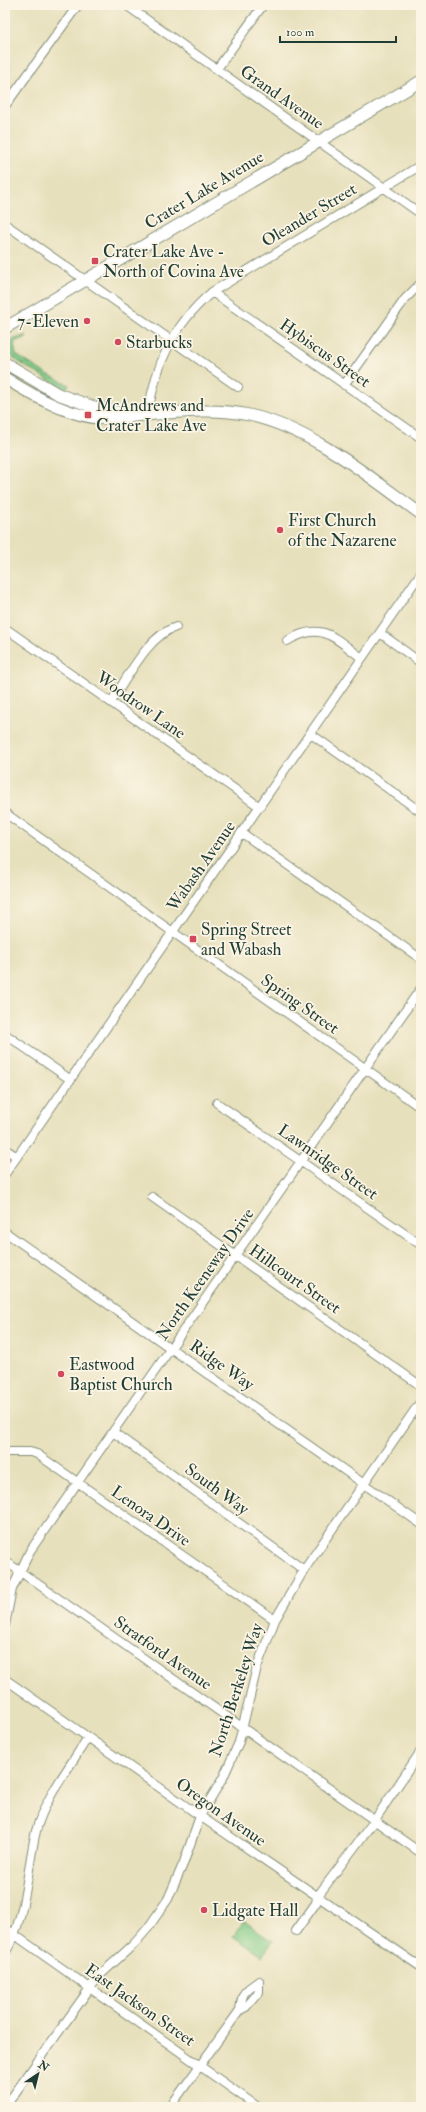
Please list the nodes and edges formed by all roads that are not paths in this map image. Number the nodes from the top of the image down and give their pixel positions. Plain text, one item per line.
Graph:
1 (78, 5) edge
2 (126, 5) edge
3 (263, 5) edge
4 (217, 69) junction
5 (421, 81) edge
6 (5, 106) edge
7 (320, 141) junction
8 (421, 165) edge
9 (384, 187) junction
10 (421, 214) edge
11 (5, 224) edge
12 (86, 280) junction
13 (421, 283) edge
14 (212, 292) junction
15 (5, 328) edge
16 (171, 339) junction
17 (5, 363) edge
18 (5, 378) edge
19 (344, 385) junction
20 (238, 387) dead end
21 (148, 415) junction
22 (134, 416) junction
23 (421, 438) edge
24 (421, 514) edge
25 (421, 573) edge
26 (176, 627) dead end
27 (5, 628) edge
28 (380, 633) junction
29 (287, 641) dead end
30 (362, 658) junction
31 (421, 663) edge
32 (111, 702) junction
33 (311, 734) junction
34 (260, 807) junction
35 (421, 812) edge
36 (5, 813) edge
37 (242, 834) junction
38 (173, 932) junction
39 (421, 959) edge
40 (421, 988) edge
41 (5, 1034) edge
42 (365, 1069) junction
43 (71, 1080) junction
44 (216, 1103) dead end
45 (421, 1108) edge
46 (5, 1149) edge
47 (17, 1157) junction
48 (301, 1161) junction
49 (5, 1174) edge
50 (152, 1197) dead end
51 (5, 1232) edge
52 (421, 1246) edge
53 (236, 1256) junction
54 (171, 1348) junction
55 (421, 1386) edge
56 (421, 1401) edge
57 (113, 1432) junction
58 (5, 1452) edge
59 (78, 1482) junction
60 (364, 1484) junction
61 (421, 1524) edge
62 (5, 1561) edge
63 (304, 1570) junction
64 (20, 1572) junction
65 (275, 1620) junction
66 (5, 1625) edge
67 (5, 1678) edge
68 (243, 1728) junction
69 (88, 1737) junction
70 (421, 1751) edge
71 (200, 1816) junction
72 (374, 1821) junction
73 (421, 1853) edge
74 (317, 1897) junction
75 (5, 1928) edge
76 (296, 1931) dead end
77 (14, 1935) junction
78 (5, 1953) edge
79 (421, 1967) edge
80 (90, 1988) junction
81 (240, 2010) dead end
82 (199, 2065) junction
83 (5, 2106) edge
84 (170, 2107) edge
85 (258, 2107) edge

1 - 6 street
2 - 4 street, Grand Avenue
3 - 4 street
4 - 7 street, Grand Avenue
5 - 7 main road, Crater Lake Avenue
7 - 9 street, Grand Avenue
7 - 12 main road, Crater Lake Avenue
8 - 9 street, Oleander Street
9 - 10 street, Grand Avenue
9 - 14 street, Oleander Street
11 - 12 street
12 - 15 main road, Crater Lake Avenue
12 - 16 street
13 - 19 street
14 - 16 street, Oleander Street
14 - 19 street, Hybiscus Street
16 - 20 street
16 - 21 street, Oleander Street
17 - 22 main road
18 - 22 main road
19 - 23 street, Hybiscus Street
21 - 22 main road
21 - 24 main road
25 - 28 street, Wabash Avenue
26 - 32 street
27 - 32 street, Woodrow Lane
28 - 30 street, Wabash Avenue
28 - 31 street
29 - 30 street
30 - 33 street, Wabash Avenue
32 - 34 street, Woodrow Lane
33 - 34 street, Wabash Avenue
33 - 35 street
34 - 37 street, Wabash Avenue
36 - 38 street, Spring Street
37 - 38 street, Wabash Avenue
37 - 39 street
38 - 42 street, Spring Street
38 - 43 street, Wabash Avenue
40 - 42 street, North Keeneway Drive
41 - 43 street
42 - 45 street, Spring Street
42 - 48 street, North Keeneway Drive
43 - 47 street, Wabash Avenue
44 - 48 street, Lawnridge Street
46 - 47 street
47 - 49 street, Wabash Avenue
48 - 52 street, Lawnridge Street
48 - 53 street, North Keeneway Drive
50 - 53 street, Hillcourt Street
51 - 54 street, Ridge Way
53 - 54 street, North Keeneway Drive
53 - 55 street, Hillcourt Street
54 - 57 street, North Keeneway Drive
54 - 60 street, Ridge Way
56 - 60 street, North Berkeley Way
57 - 59 street, North Keeneway Drive
57 - 63 street, South Way
58 - 59 street, Lenora Drive
59 - 64 street, North Keeneway Drive
59 - 65 street, Lenora Drive
60 - 61 street, Ridge Way
60 - 63 street, North Berkeley Way
62 - 64 street, Stratford Avenue
63 - 65 street, North Berkeley Way
64 - 66 street, North Keeneway Drive
64 - 68 street, Stratford Avenue
65 - 68 street, North Berkeley Way
67 - 69 street, Oregon Avenue
68 - 71 street, North Berkeley Way
68 - 72 street, Stratford Avenue
69 - 71 street, Oregon Avenue
69 - 77 street
70 - 72 street
71 - 74 street, Oregon Avenue
71 - 80 street, North Berkeley Way
72 - 73 street, Stratford Avenue
72 - 74 street
74 - 76 street
74 - 79 street, Oregon Avenue
75 - 77 street, East Jackson Street
77 - 78 street
77 - 80 street, East Jackson Street
80 - 82 street, East Jackson Street
80 - 83 street, North Berkeley Way
81 - 82 street
82 - 84 street
82 - 85 street, East Jackson Street

